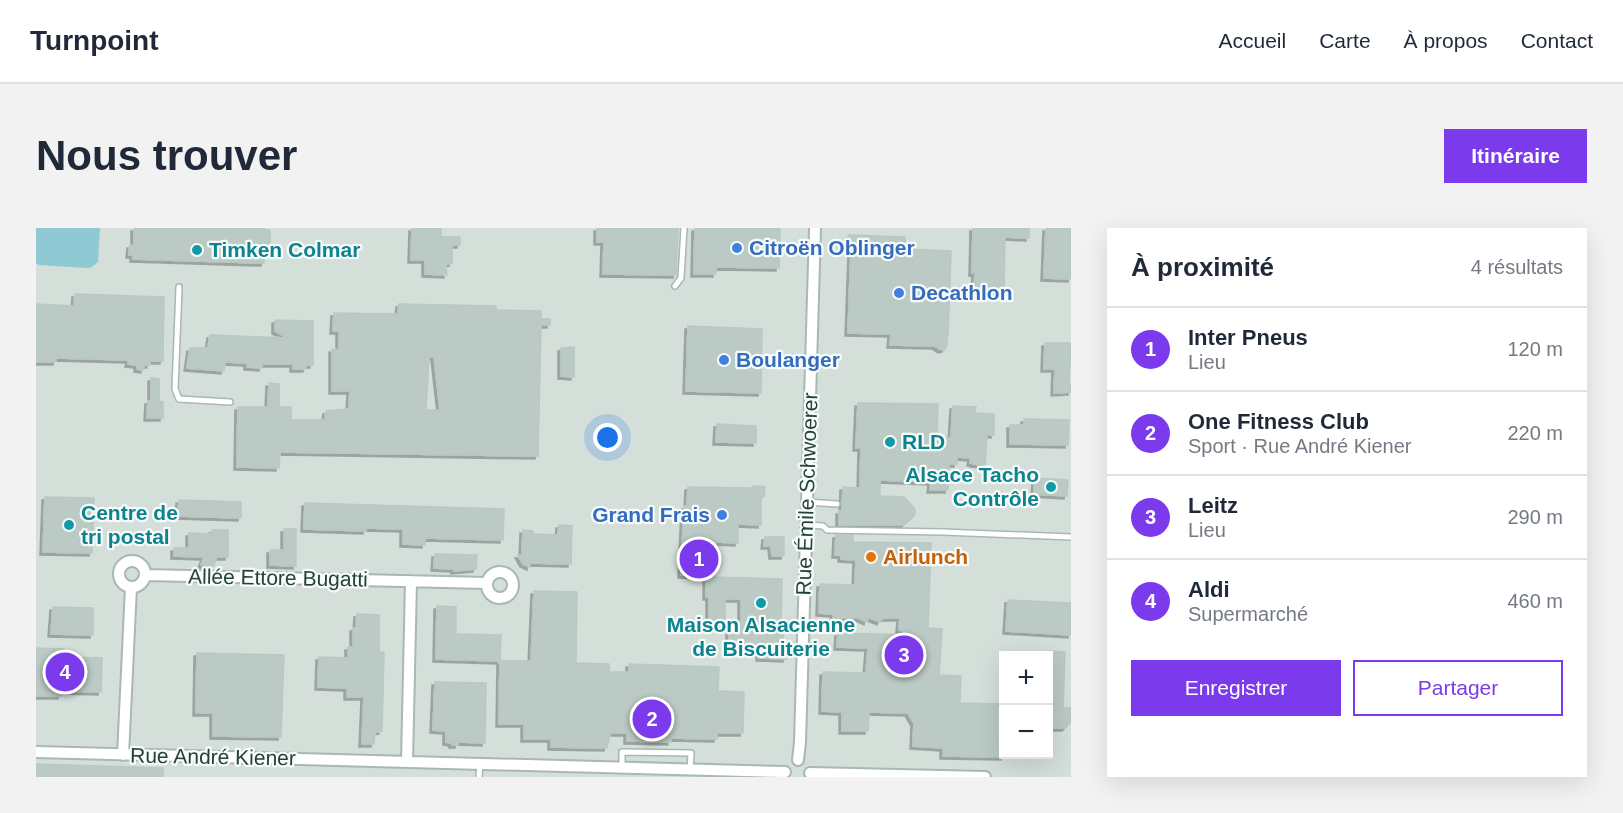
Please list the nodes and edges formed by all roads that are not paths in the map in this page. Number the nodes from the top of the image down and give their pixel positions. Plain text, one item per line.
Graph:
1 (684, 228) edge
2 (815, 228) edge
3 (675, 286) dead end
4 (180, 287) dead end
5 (230, 402) dead end
6 (807, 502) junction
7 (837, 504) dead end
8 (807, 525) junction
9 (1071, 537) edge
10 (145, 575) junction
11 (411, 581) junction
12 (486, 583) dead end
13 (131, 587) junction
14 (36, 752) edge
15 (123, 754) junction
16 (798, 760) junction
17 (407, 762) junction
18 (480, 764) junction
19 (690, 770) junction
20 (629, 771) edge
21 (786, 774) edge
22 (809, 775) edge
23 (479, 777) edge
24 (985, 777) edge

1 - 3 lane
2 - 6 street, Rue Émile Schwoerer
4 - 5 lane
6 - 7 lane
6 - 8 street, Rue Émile Schwoerer
8 - 9 lane
8 - 16 street, Rue Émile Schwoerer
10 - 11 street, Allée Ettore Bugatti
10 - 13 street
10 - 13 street, Allée Ettore Bugatti
11 - 12 street, Allée Ettore Bugatti
11 - 17 street
13 - 15 street
14 - 15 street, Rue André Kiener
15 - 17 street, Rue André Kiener
16 - 21 street
16 - 22 street
17 - 18 street, Rue André Kiener
18 - 20 street, Rue André Kiener
18 - 23 lane
19 - 20 street, Rue André Kiener
19 - 20 lane
19 - 21 street, Rue André Kiener
22 - 24 street

